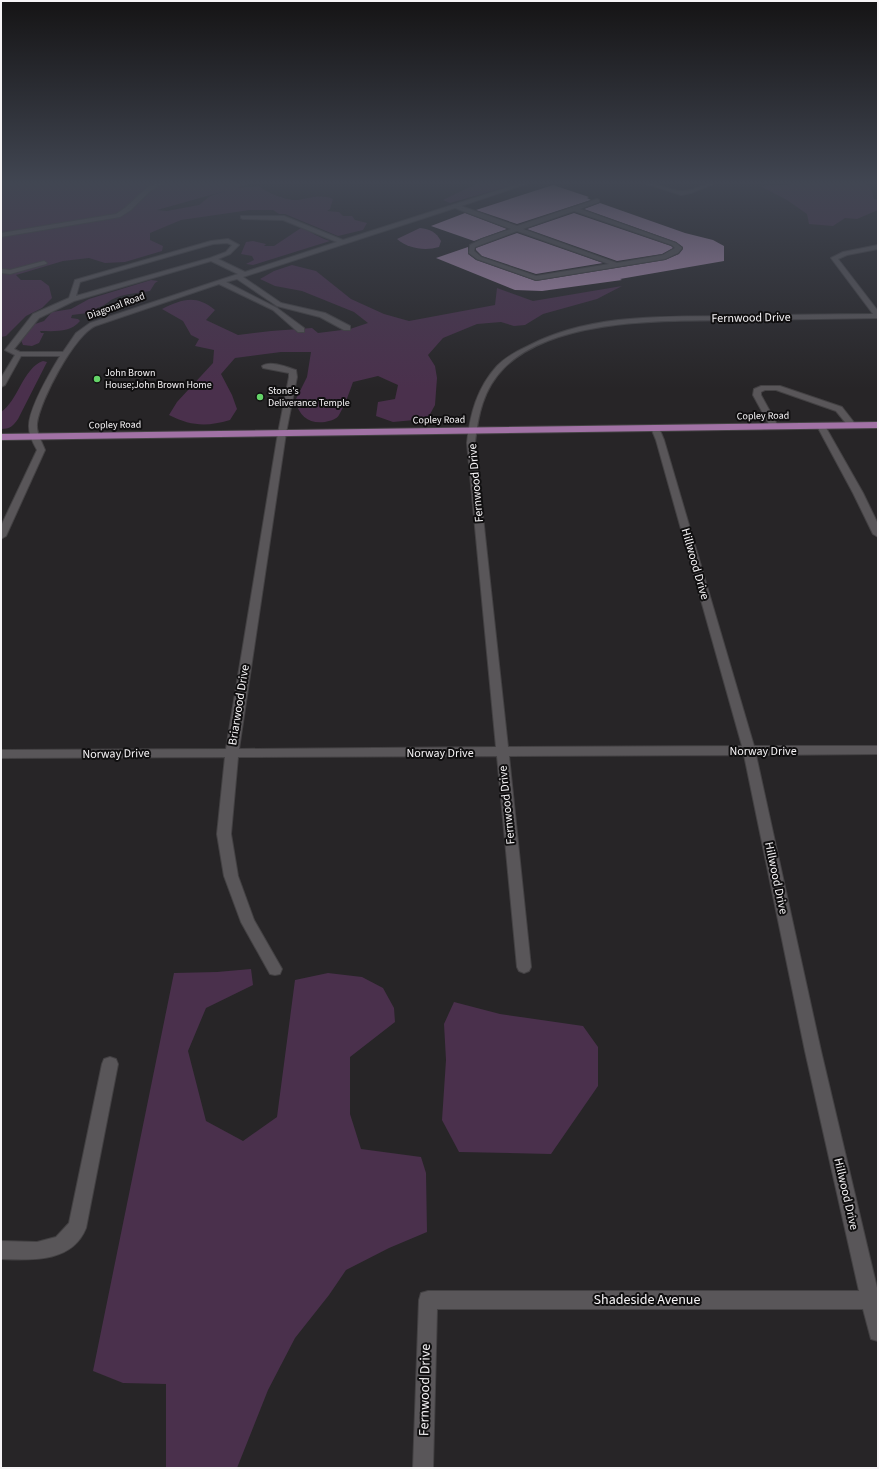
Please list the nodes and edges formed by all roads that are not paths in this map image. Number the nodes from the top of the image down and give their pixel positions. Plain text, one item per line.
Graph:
1 (176, 253) edge
2 (197, 253) edge
3 (228, 253) edge
4 (309, 253) edge
5 (472, 253) edge
6 (585, 253) edge
7 (675, 253) edge
8 (851, 253) edge
9 (212, 259) junction
10 (44, 263) dead end
11 (616, 264) junction
12 (1, 271) edge
13 (240, 275) junction
14 (220, 282) junction
15 (72, 298) junction
16 (878, 316) edge
17 (347, 328) dead end
18 (301, 330) dead end
19 (5, 350) edge
20 (19, 354) junction
21 (66, 354) junction
22 (266, 366) dead end
23 (1, 385) edge
24 (852, 425) junction
25 (878, 425) edge
26 (774, 426) junction
27 (821, 426) junction
28 (655, 428) junction
29 (472, 431) junction
30 (282, 433) junction
31 (1, 437) edge
32 (35, 437) junction
33 (878, 534) edge
34 (1, 536) edge
35 (878, 750) edge
36 (748, 751) junction
37 (232, 752) junction
38 (502, 753) junction
39 (1, 754) edge
40 (524, 967) dead end
41 (275, 969) dead end
42 (110, 1064) dead end
43 (1, 1250) edge
44 (874, 1300) edge
45 (427, 1312) joint
46 (878, 1332) edge
47 (423, 1468) edge

1 - 15 street
2 - 9 street
3 - 9 street
4 - 13 street, Diagonal Road
5 - 11 street
6 - 11 street
7 - 11 street
8 - 16 street
9 - 13 street
9 - 15 street
10 - 12 street
13 - 14 street, Diagonal Road
13 - 17 street
14 - 18 street
14 - 21 street, Diagonal Road
15 - 19 street
16 - 29 street, Fernwood Drive
19 - 20 street
20 - 21 street
20 - 23 street
21 - 32 street, Diagonal Road
22 - 30 street, Briarwood Drive
24 - 25 main road, Copley Road
24 - 26 street
24 - 27 main road, Copley Road
26 - 27 main road, Copley Road
26 - 28 main road, Copley Road
27 - 33 street
28 - 29 main road, Copley Road
28 - 36 street, Hillwood Drive
29 - 30 main road, Copley Road
29 - 38 street, Fernwood Drive
30 - 32 main road, Copley Road
30 - 37 street, Briarwood Drive
31 - 32 main road, Copley Road
32 - 34 street, Diagonal Road
35 - 36 street, Norway Drive
36 - 38 street, Norway Drive
36 - 44 street, Hillwood Drive
37 - 38 street, Norway Drive
37 - 39 street, Norway Drive
37 - 41 street, Briarwood Drive
38 - 40 street, Fernwood Drive
42 - 43 street
44 - 45 street, Shadeside Avenue
44 - 46 street, Hillwood Drive
45 - 47 street, Fernwood Drive

